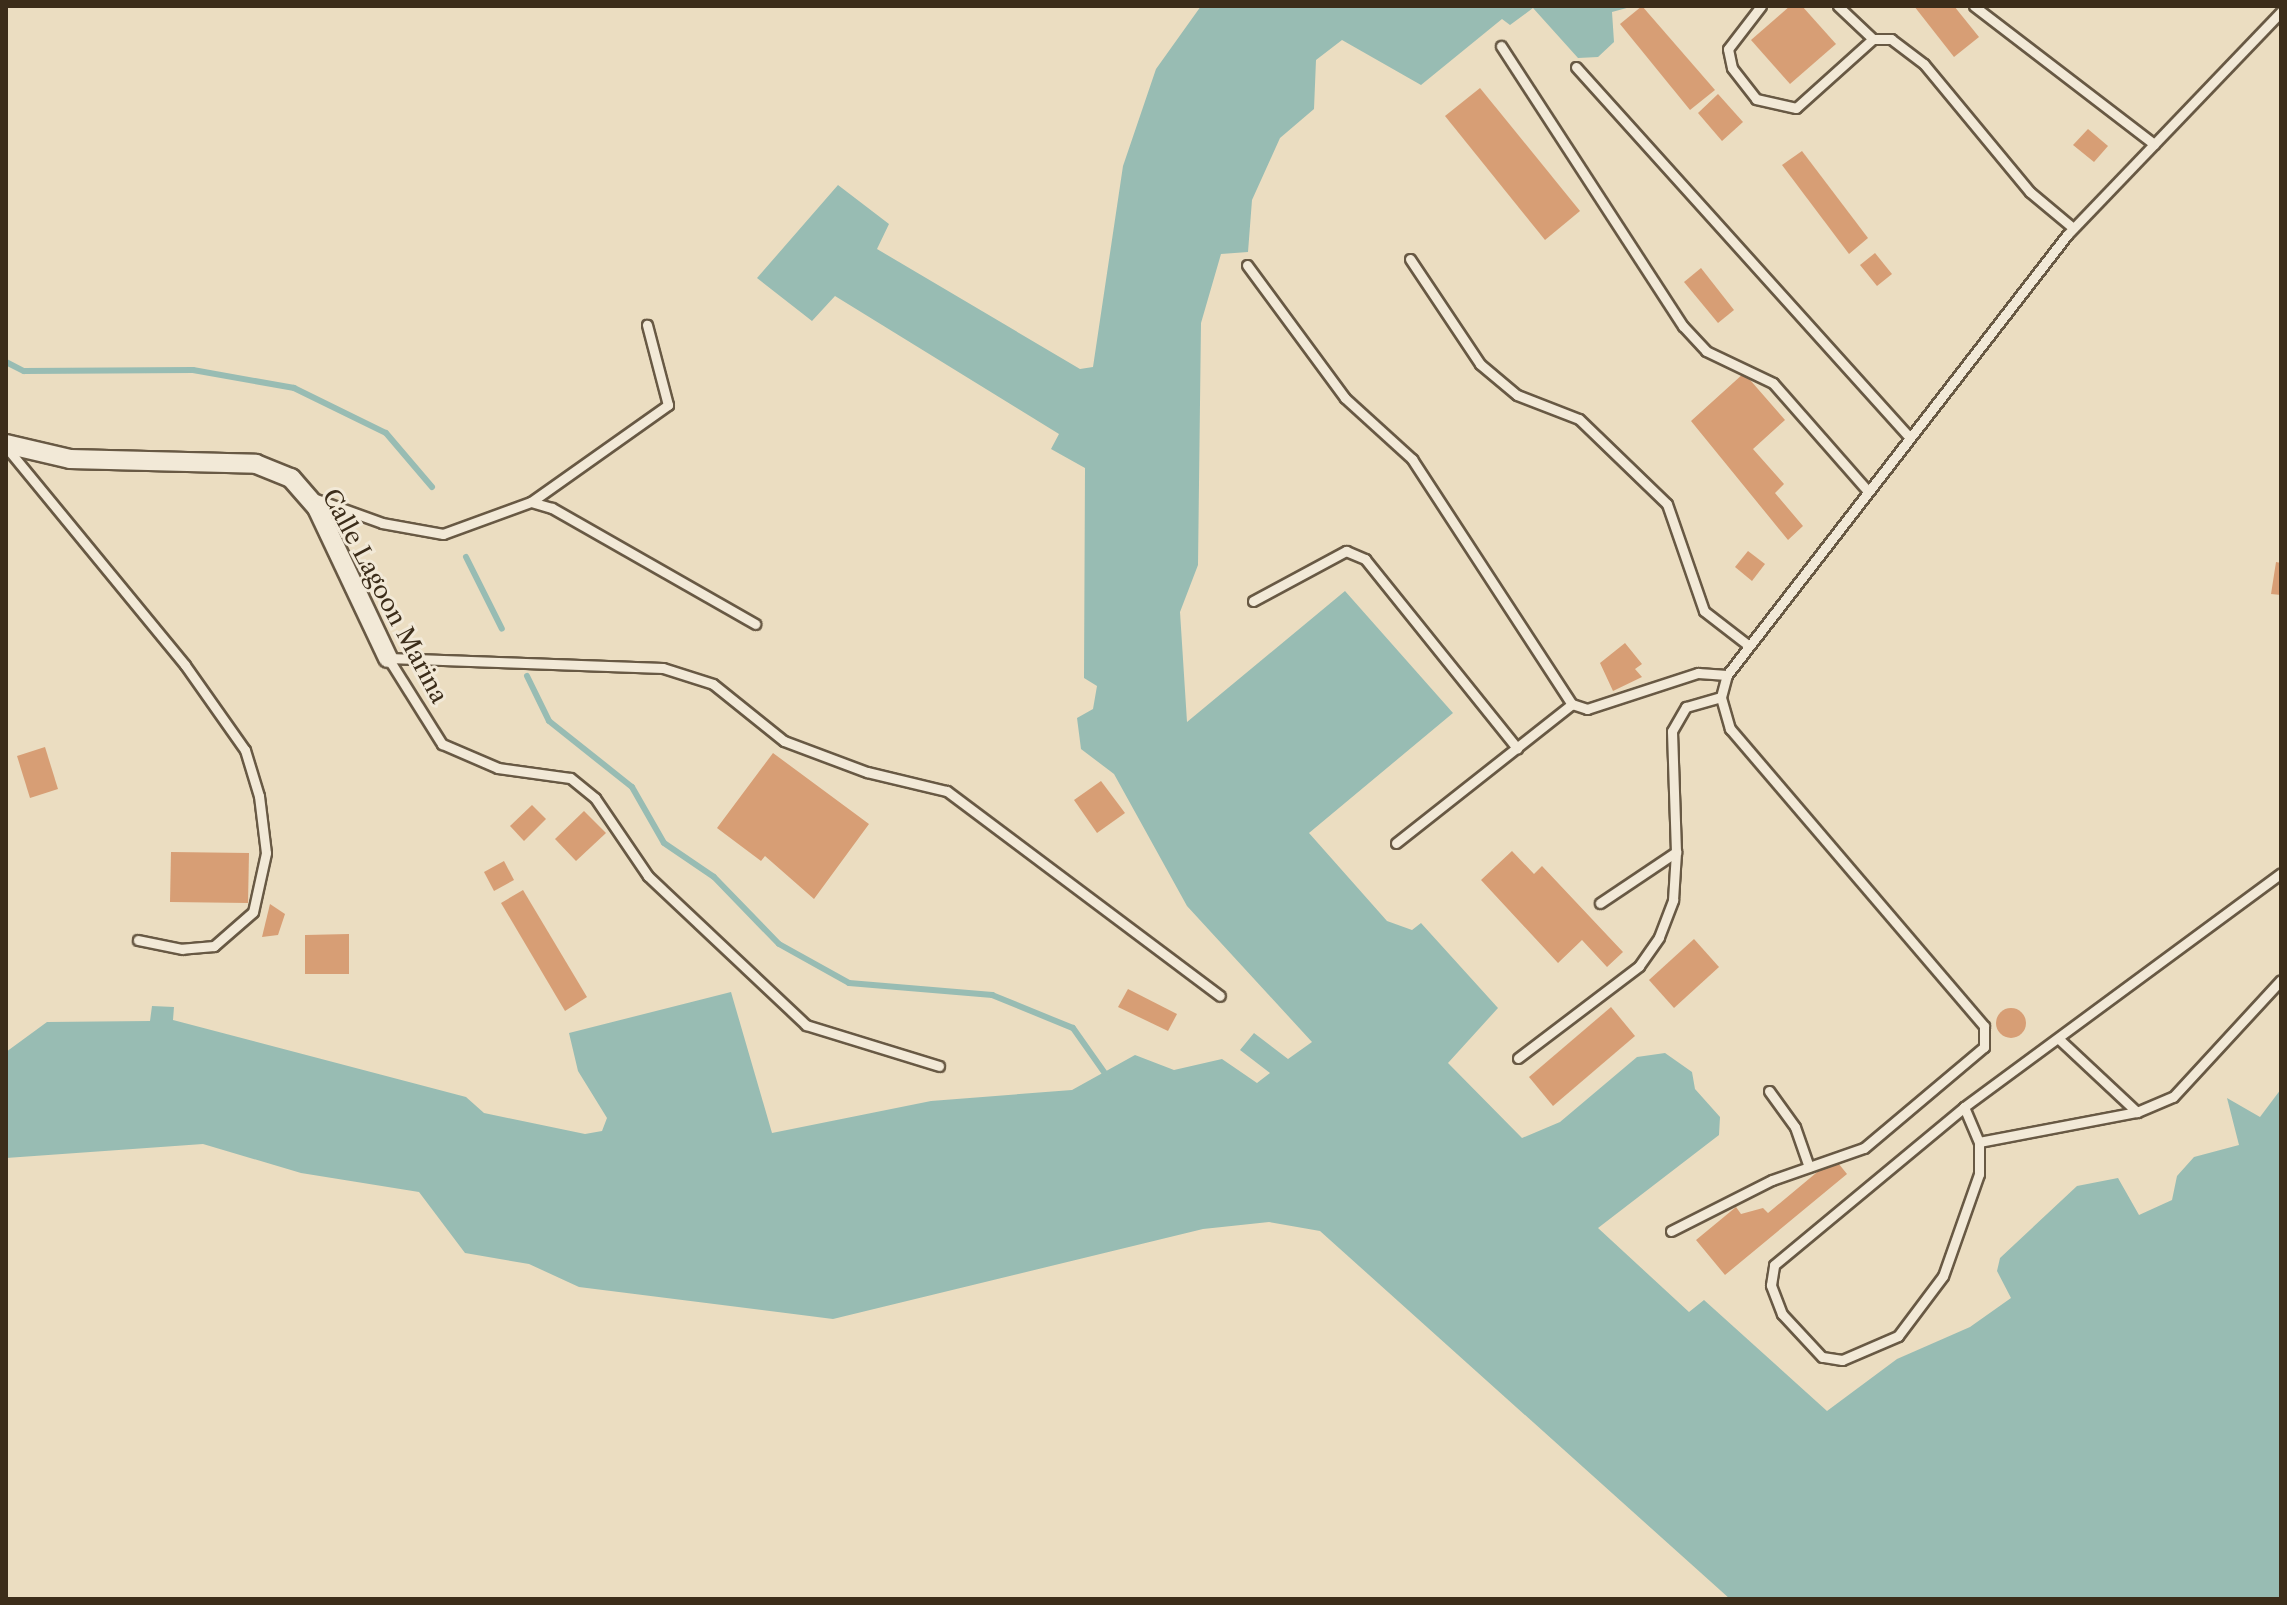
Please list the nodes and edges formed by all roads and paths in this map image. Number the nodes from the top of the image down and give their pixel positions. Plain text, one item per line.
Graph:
1 (1761, 6) edge
2 (1838, 6) edge
3 (1974, 6) edge
4 (2281, 12) edge
5 (1873, 39) junction
6 (1501, 46) dead end
7 (1576, 67) dead end
8 (2154, 144) junction
9 (2073, 228) junction
10 (1410, 259) dead end
11 (1247, 265) dead end
12 (647, 325) dead end
13 (1907, 435) junction
14 (6, 446) edge
15 (1866, 489) junction
16 (307, 496) junction
17 (531, 502) junction
18 (1253, 601) dead end
19 (755, 624) dead end
20 (1748, 645) junction
21 (388, 658) junction
22 (1727, 675) junction
23 (1721, 697) junction
24 (1572, 704) junction
25 (1517, 748) junction
26 (1396, 843) dead end
27 (1676, 852) junction
28 (2281, 873) edge
29 (1600, 903) dead end
30 (138, 940) dead end
31 (2281, 980) edge
32 (1220, 996) dead end
33 (2059, 1039) junction
34 (1518, 1058) dead end
35 (939, 1066) dead end
36 (1769, 1091) dead end
37 (1964, 1107) junction
38 (2137, 1112) junction
39 (1979, 1142) junction
40 (1809, 1167) junction
41 (1671, 1231) dead end

1 - 5 lane
2 - 5 lane
3 - 8 lane
4 - 8 lane
5 - 9 lane
6 - 15 lane
7 - 13 lane
8 - 9 lane
9 - 13 lane
10 - 20 lane
11 - 24 lane
12 - 17 lane
13 - 15 lane
14 - 16 street, Calle Lagoon Marina
14 - 30 lane
15 - 20 lane
16 - 17 lane
16 - 21 street, Calle Lagoon Marina
17 - 19 lane
18 - 25 lane
20 - 22 lane
21 - 32 lane
21 - 35 lane, Calle Lagoon Marina
22 - 23 lane
22 - 24 lane
23 - 27 lane
23 - 40 lane
24 - 25 lane
25 - 26 lane
27 - 29 lane
27 - 34 lane
28 - 33 lane
31 - 38 lane
33 - 37 lane
33 - 38 lane
36 - 40 lane
37 - 39 lane
37 - 39 lane
38 - 39 lane
40 - 41 lane

